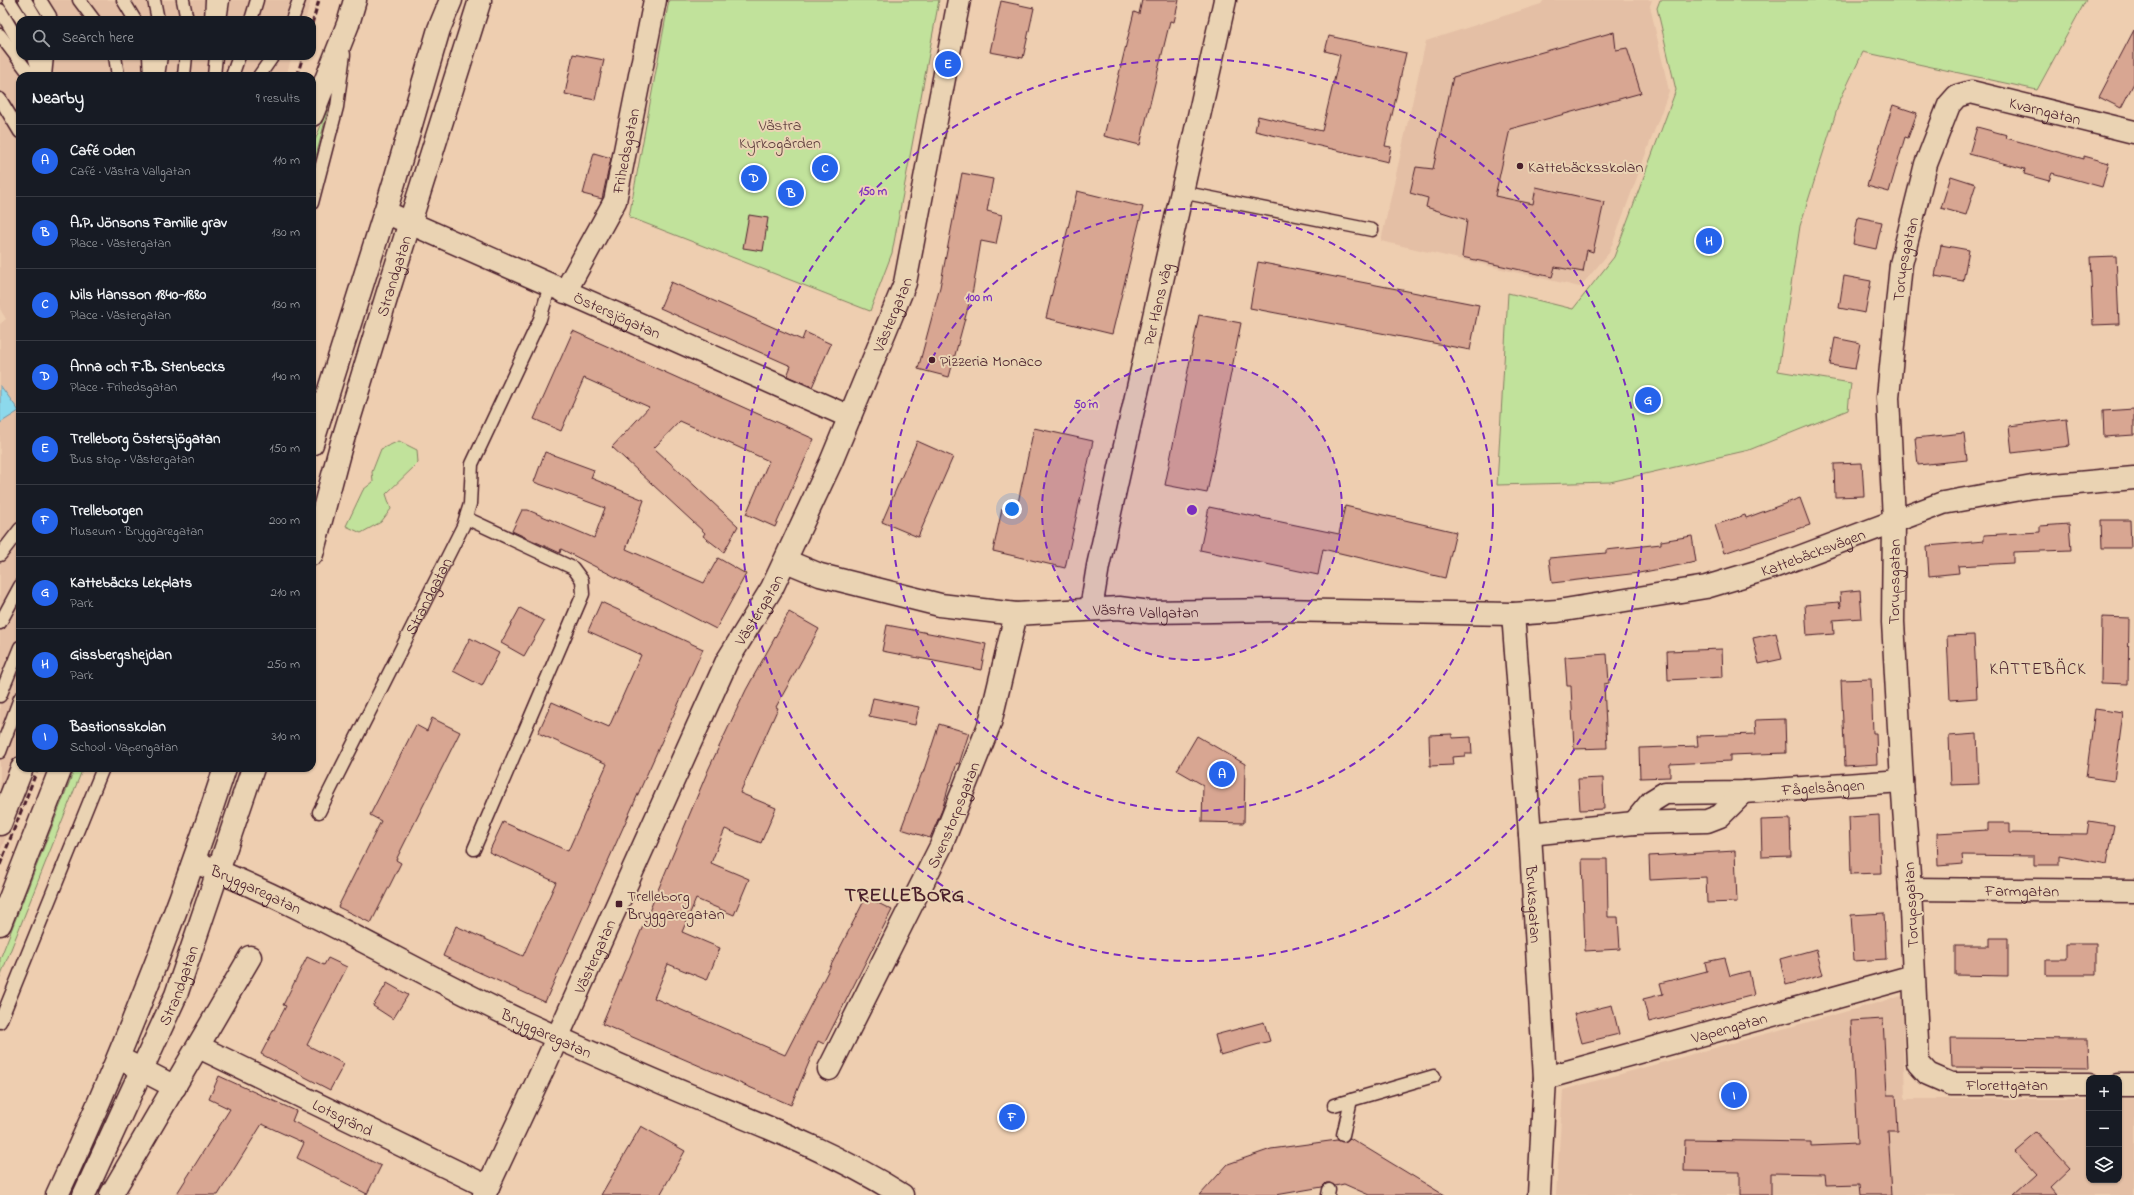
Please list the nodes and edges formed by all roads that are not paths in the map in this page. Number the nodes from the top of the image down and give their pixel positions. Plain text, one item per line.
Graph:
1 (9, 0) edge
2 (25, 0) edge
3 (40, 0) edge
4 (79, 0) edge
5 (123, 0) edge
6 (135, 0) edge
7 (212, 0) edge
8 (223, 0) edge
9 (249, 0) edge
10 (257, 0) edge
11 (298, 0) edge
12 (355, 0) edge
13 (451, 0) edge
14 (480, 0) edge
15 (655, 0) edge
16 (959, 0) edge
17 (1224, 0) edge
18 (155, 3) edge
19 (0, 10) edge
20 (19, 16) edge
21 (35, 16) edge
22 (50, 16) edge
23 (91, 16) edge
24 (133, 16) edge
25 (138, 16) edge
26 (157, 16) edge
27 (211, 16) edge
28 (221, 16) edge
29 (244, 16) edge
30 (252, 16) edge
31 (293, 16) edge
32 (348, 24) junction
33 (0, 35) edge
34 (16, 37) edge
35 (16, 56) edge
36 (19, 60) edge
37 (28, 60) edge
38 (35, 60) edge
39 (42, 60) edge
40 (46, 60) edge
41 (116, 60) edge
42 (149, 60) edge
43 (160, 60) edge
44 (186, 60) edge
45 (210, 60) edge
46 (216, 60) edge
47 (231, 60) edge
48 (238, 60) edge
49 (270, 60) edge
50 (28, 72) edge
51 (34, 72) edge
52 (39, 72) edge
53 (43, 72) edge
54 (45, 72) edge
55 (117, 72) edge
56 (150, 72) edge
57 (159, 72) edge
58 (184, 72) edge
59 (208, 72) edge
60 (214, 72) edge
61 (228, 72) edge
62 (233, 72) edge
63 (262, 72) edge
64 (1957, 96) joint
65 (0, 99) edge
66 (316, 105) edge
67 (16, 125) edge
68 (2134, 132) edge
69 (316, 188) edge
70 (1181, 192) junction
71 (385, 212) junction
72 (410, 223) junction
73 (1372, 230) dead end
74 (558, 288) junction
75 (850, 417) junction
76 (316, 431) edge
77 (2134, 478) edge
78 (466, 518) junction
79 (1894, 520) junction
80 (16, 534) edge
81 (316, 539) edge
82 (0, 555) edge
83 (786, 561) junction
84 (16, 593) edge
85 (1091, 609) junction
86 (1016, 614) junction
87 (1513, 614) junction
88 (0, 623) edge
89 (16, 658) edge
90 (0, 696) edge
91 (16, 709) edge
92 (0, 752) edge
93 (20, 772) edge
94 (60, 772) edge
95 (101, 772) edge
96 (224, 772) edge
97 (252, 772) edge
98 (1902, 781) junction
99 (1744, 792) junction
100 (319, 812) dead end
101 (1634, 823) junction
102 (0, 824) edge
103 (1530, 834) junction
104 (474, 849) dead end
105 (195, 862) junction
106 (218, 872) junction
107 (1910, 889) junction
108 (2134, 891) edge
109 (0, 924) edge
110 (250, 957) dead end
111 (1913, 976) junction
112 (0, 1022) edge
113 (557, 1037) junction
114 (199, 1047) junction
115 (119, 1058) junction
116 (143, 1069) junction
117 (829, 1069) dead end
118 (1928, 1074) joint
119 (1434, 1076) dead end
120 (1545, 1078) junction
121 (2086, 1084) edge
122 (2122, 1085) edge
123 (2134, 1085) edge
124 (175, 1087) junction
125 (1351, 1100) junction
126 (1334, 1105) dead end
127 (1343, 1135) dead end
128 (486, 1191) edge
129 (58, 1195) edge
130 (84, 1195) edge
131 (111, 1195) edge
132 (902, 1195) edge
133 (1540, 1195) edge

1 - 20 lane
2 - 21 lane
3 - 22 lane
4 - 23 lane
5 - 24 lane
6 - 25 lane
7 - 27 lane
8 - 28 lane
9 - 29 lane
10 - 30 lane
11 - 31 lane
12 - 32 main road
13 - 71 main road, Strandgatan
14 - 72 main road, Strandgatan
15 - 74 main road, Frihedsgatan
16 - 75 main road, Västergatan
17 - 70 main road, Per Hans väg
18 - 26 lane
19 - 34 lane
32 - 66 main road
32 - 69 lane
33 - 35 lane
36 - 50 lane
37 - 51 lane
38 - 52 lane
39 - 53 lane
40 - 54 lane
41 - 55 lane
42 - 56 lane
43 - 57 lane
44 - 58 lane
45 - 59 lane
46 - 60 lane
47 - 61 lane
48 - 62 lane
49 - 63 lane
64 - 68 main road, Kvarngatan
64 - 79 main road, Torupsgatan
65 - 67 lane
70 - 73 lane
70 - 85 main road, Per Hans väg
71 - 72 main road, Östersjögatan
71 - 76 main road, Strandgatan
72 - 74 main road, Östersjögatan
72 - 81 main road, Strandgatan
74 - 75 main road, Östersjögatan
74 - 78 lane, Strandgatan
75 - 83 main road, Västergatan
77 - 79 main road, Kattebäcksvägen
78 - 100 lane, Strandgatan
78 - 104 lane
79 - 87 main road, Kattebäcksvägen
79 - 98 main road, Torupsgatan
80 - 82 lane
83 - 86 main road, Västra Vallgatan
83 - 113 main road, Västergatan
84 - 88 lane
85 - 86 main road, Västra Vallgatan
85 - 87 main road, Västra Vallgatan
86 - 117 main road, Svenstorpsgatan
87 - 103 main road, Bruksgatan
89 - 90 lane
91 - 92 lane
93 - 102 main road
94 - 109 main road
95 - 112 lane
96 - 105 main road, Strandgatan
97 - 106 main road, Strandgatan
98 - 99 main road, Fågelsången
98 - 107 main road, Torupsgatan
99 - 101 main road
99 - 101 main road, Fågelsången
101 - 103 main road
103 - 120 main road, Bruksgatan
105 - 106 main road, Bryggaregatan
105 - 115 main road, Strandgatan
106 - 113 main road, Bryggaregatan
106 - 116 main road, Strandgatan
107 - 108 main road, Farmgatan
107 - 111 main road, Torupsgatan
110 - 114 main road
111 - 118 main road, Torupsgatan
111 - 120 main road, Vapengatan
113 - 128 main road, Västergatan
113 - 132 main road, Bryggaregatan
114 - 124 main road
114 - 128 main road, Lotsgränd
115 - 116 main road
115 - 129 main road, Strandgatan
116 - 124 main road
116 - 130 main road, Strandgatan
118 - 121 main road, Florettgatan
119 - 125 lane
120 - 133 main road, Bruksgatan
122 - 123 main road
124 - 131 main road
125 - 126 lane
125 - 127 lane

